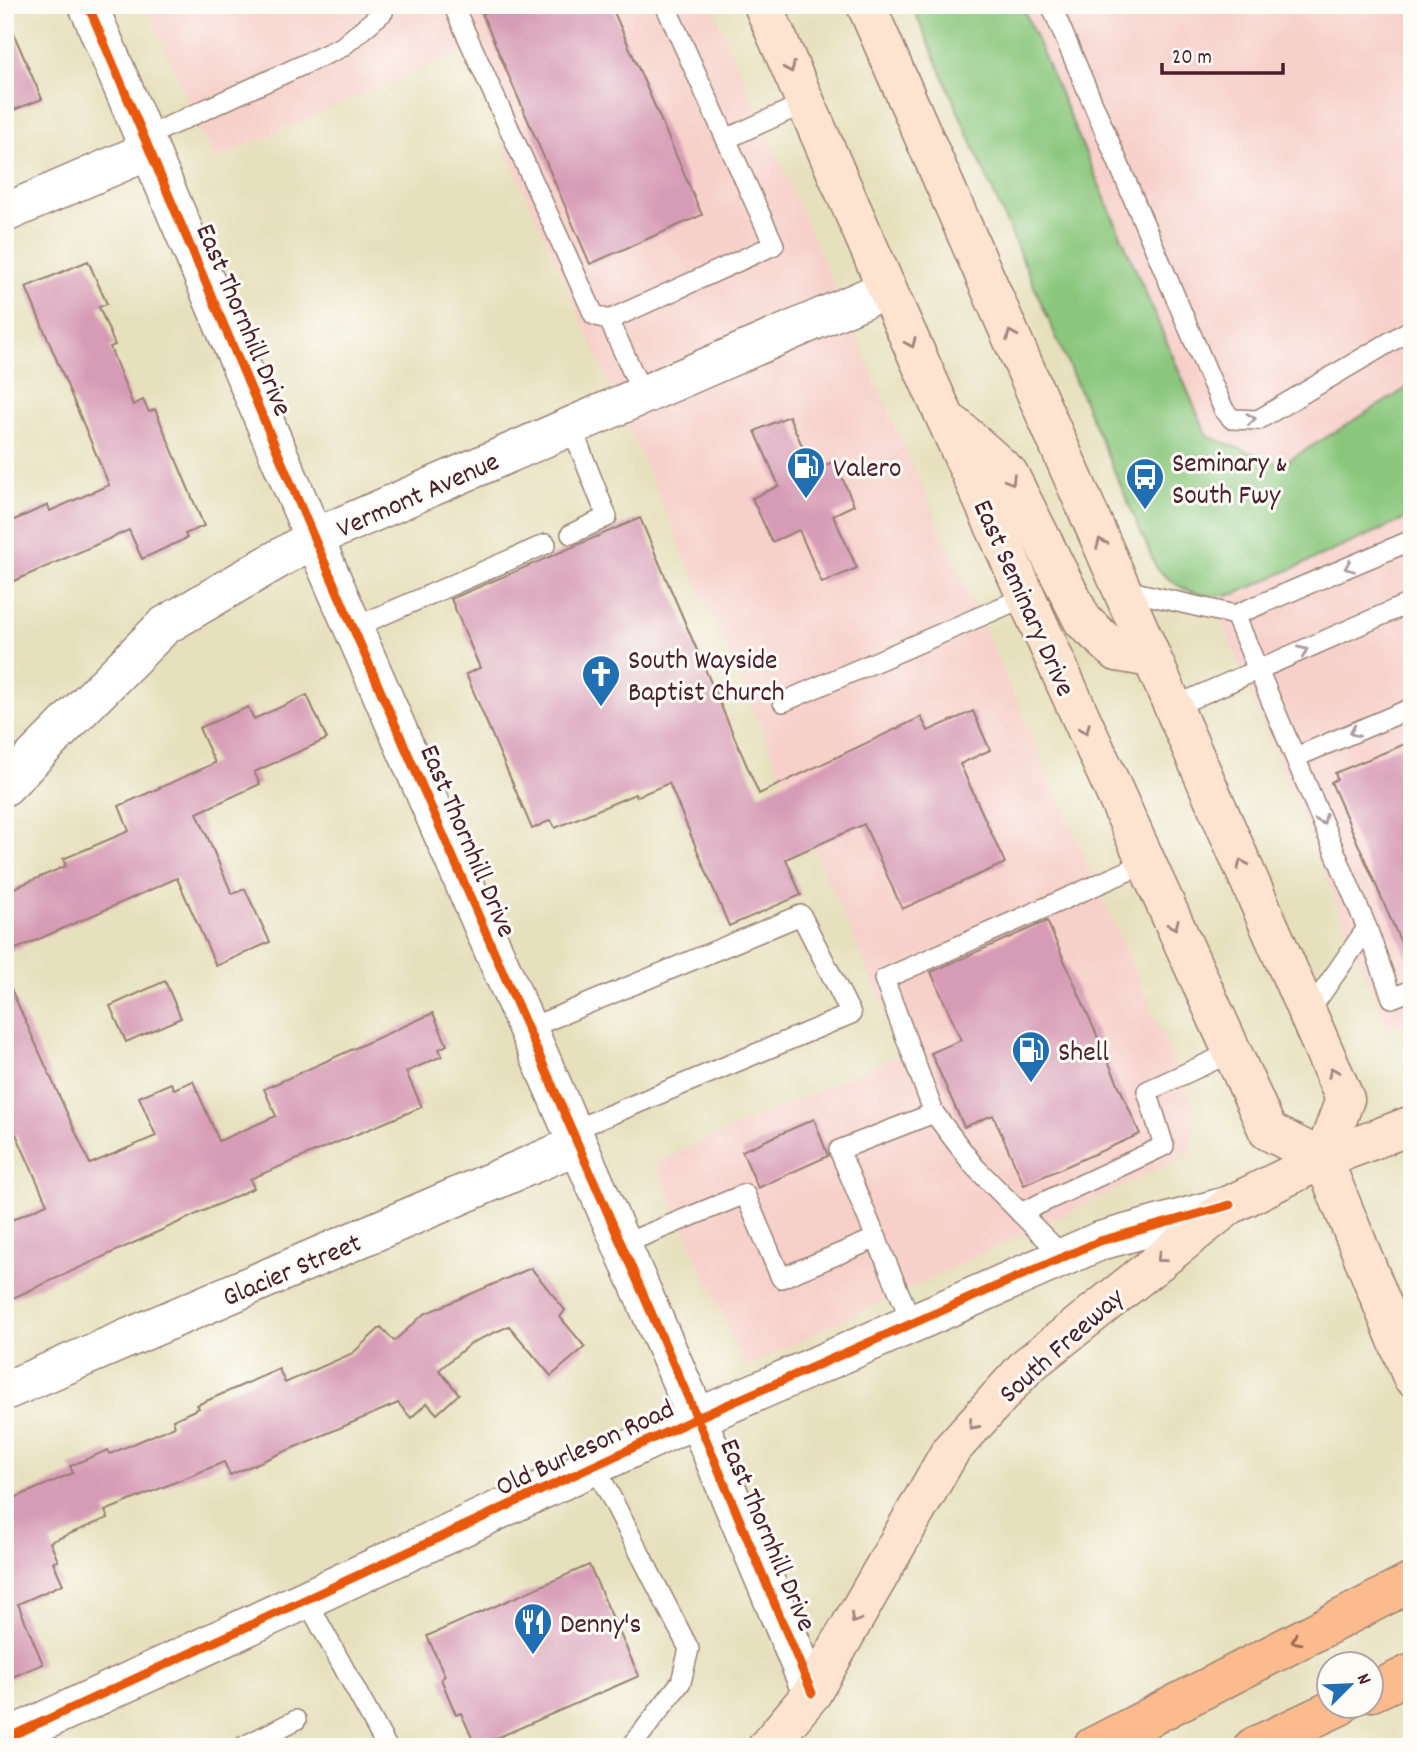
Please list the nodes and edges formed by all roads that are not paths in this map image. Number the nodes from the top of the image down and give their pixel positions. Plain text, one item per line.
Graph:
1 (88, 5) edge
2 (381, 5) edge
3 (453, 5) edge
4 (763, 5) edge
5 (866, 5) edge
6 (1051, 5) edge
7 (667, 6) edge
8 (805, 103) junction
9 (726, 139) junction
10 (148, 143) junction
11 (5, 213) edge
12 (887, 289) junction
13 (609, 320) junction
14 (1412, 329) edge
15 (643, 395) junction
16 (944, 417) junction
17 (571, 426) junction
18 (571, 534) dead end
19 (314, 538) junction
20 (1412, 540) edge
21 (546, 544) dead end
22 (1121, 589) junction
23 (1025, 597) junction
24 (1412, 602) edge
25 (1235, 615) junction
26 (353, 628) junction
27 (1151, 658) junction
28 (1260, 670) junction
29 (783, 702) dead end
30 (1173, 707) junction
31 (1412, 708) edge
32 (1296, 757) junction
33 (5, 786) edge
34 (1146, 863) junction
35 (1367, 928) junction
36 (1412, 990) edge
37 (1308, 1013) junction
38 (527, 1029) junction
39 (1232, 1052) junction
40 (934, 1113) junction
41 (1412, 1125) edge
42 (574, 1138) junction
43 (1323, 1159) junction
44 (1230, 1205) junction
45 (1020, 1213) junction
46 (877, 1238) junction
47 (621, 1245) junction
48 (1064, 1257) junction
49 (912, 1323) junction
50 (1412, 1377) edge
51 (5, 1391) edge
52 (697, 1418) junction
53 (595, 1466) junction
54 (1412, 1582) edge
55 (306, 1599) junction
56 (1412, 1673) edge
57 (1386, 1685) edge
58 (812, 1693) junction
59 (1316, 1717) edge
60 (296, 1720) dead end
61 (5, 1739) edge
62 (242, 1747) edge
63 (387, 1747) edge
64 (631, 1747) edge
65 (767, 1747) edge
66 (1091, 1747) edge
67 (1253, 1747) edge

1 - 10 street, East Thornhill Drive
2 - 10 lane
3 - 13 lane
4 -> 8 main road, East Seminary Drive
22 -> 5 main road
6 -> 14 lane
7 - 9 lane
8 - 9 lane
8 - 12 main road, East Seminary Drive
9 - 13 lane
10 - 11 street
10 - 19 street, East Thornhill Drive
12 - 15 street, Vermont Avenue
12 -> 16 main road, East Seminary Drive
13 - 15 lane
15 - 17 street, Vermont Avenue
16 - 23 main road, East Seminary Drive
16 -> 27 main road
17 - 18 lane
17 - 19 street, Vermont Avenue
19 - 26 street, East Thornhill Drive
19 - 33 street, Vermont Avenue
20 -> 25 lane
21 - 26 lane
22 - 25 lane
22 - 27 main road
23 - 29 lane
23 -> 34 main road, East Seminary Drive
28 -> 24 lane
25 - 28 lane
26 - 38 street, East Thornhill Drive
27 - 30 main road
28 - 30 lane
28 - 32 lane
37 -> 30 main road
31 -> 32 lane
32 -> 35 lane
34 -> 39 main road, East Seminary Drive
34 - 40 lane
35 - 36 lane
35 - 37 lane
43 -> 37 main road
38 - 42 street, East Thornhill Drive
38 - 42 lane
39 - 43 main road, East Seminary Drive
39 - 45 lane
40 - 45 lane
40 - 46 lane
41 - 43 main road, South Freeway
42 - 47 street, East Thornhill Drive
42 - 51 street, Glacier Street
43 - 44 main road, South Freeway
43 - 50 main road
44 - 48 street, Old Burleson Road
44 -> 58 main road, South Freeway
45 - 48 lane
46 - 47 lane
46 - 49 lane
47 - 52 street, East Thornhill Drive
48 - 49 street, Old Burleson Road
49 - 52 street, Old Burleson Road
52 - 53 street, Old Burleson Road
52 - 58 street, East Thornhill Drive
53 - 55 street, Old Burleson Road
53 - 64 lane
54 -> 66 highway
55 - 61 street, Old Burleson Road
55 - 63 lane
56 - 57 highway
58 - 65 main road, South Freeway
59 - 67 highway
60 - 62 lane

